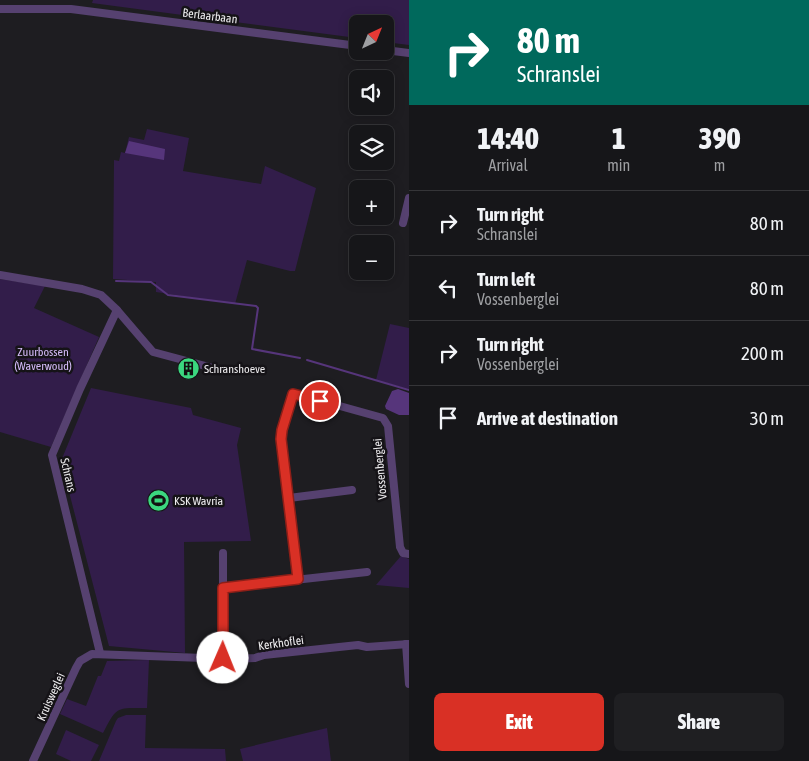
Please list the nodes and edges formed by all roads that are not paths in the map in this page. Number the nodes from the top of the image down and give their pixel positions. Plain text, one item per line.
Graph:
1 (0, 9) edge
2 (349, 45) edge
3 (394, 51) edge
4 (409, 53) edge
5 (409, 198) edge
6 (403, 223) dead end
7 (0, 275) edge
8 (117, 310) junction
9 (213, 368) dead end
10 (352, 490) dead end
11 (289, 498) junction
12 (223, 553) dead end
13 (409, 554) edge
14 (367, 572) dead end
15 (298, 579) junction
16 (223, 588) junction
17 (407, 644) edge
18 (100, 653) junction
19 (223, 658) junction
20 (409, 684) edge
21 (32, 761) edge

1 - 2 street, Berlaarbaan
3 - 4 street
5 - 6 street
7 - 8 street
8 - 9 street
8 - 18 street, Schrans
10 - 11 street
11 - 13 street, Vossenberglei
11 - 15 street, Vossenberglei
12 - 16 street
14 - 15 street
15 - 16 street
16 - 19 street
17 - 19 street, Kerkhoflei
17 - 20 street, Kerkhoflei
18 - 19 street, Kerkhoflei
18 - 21 street, Kruisweglei

